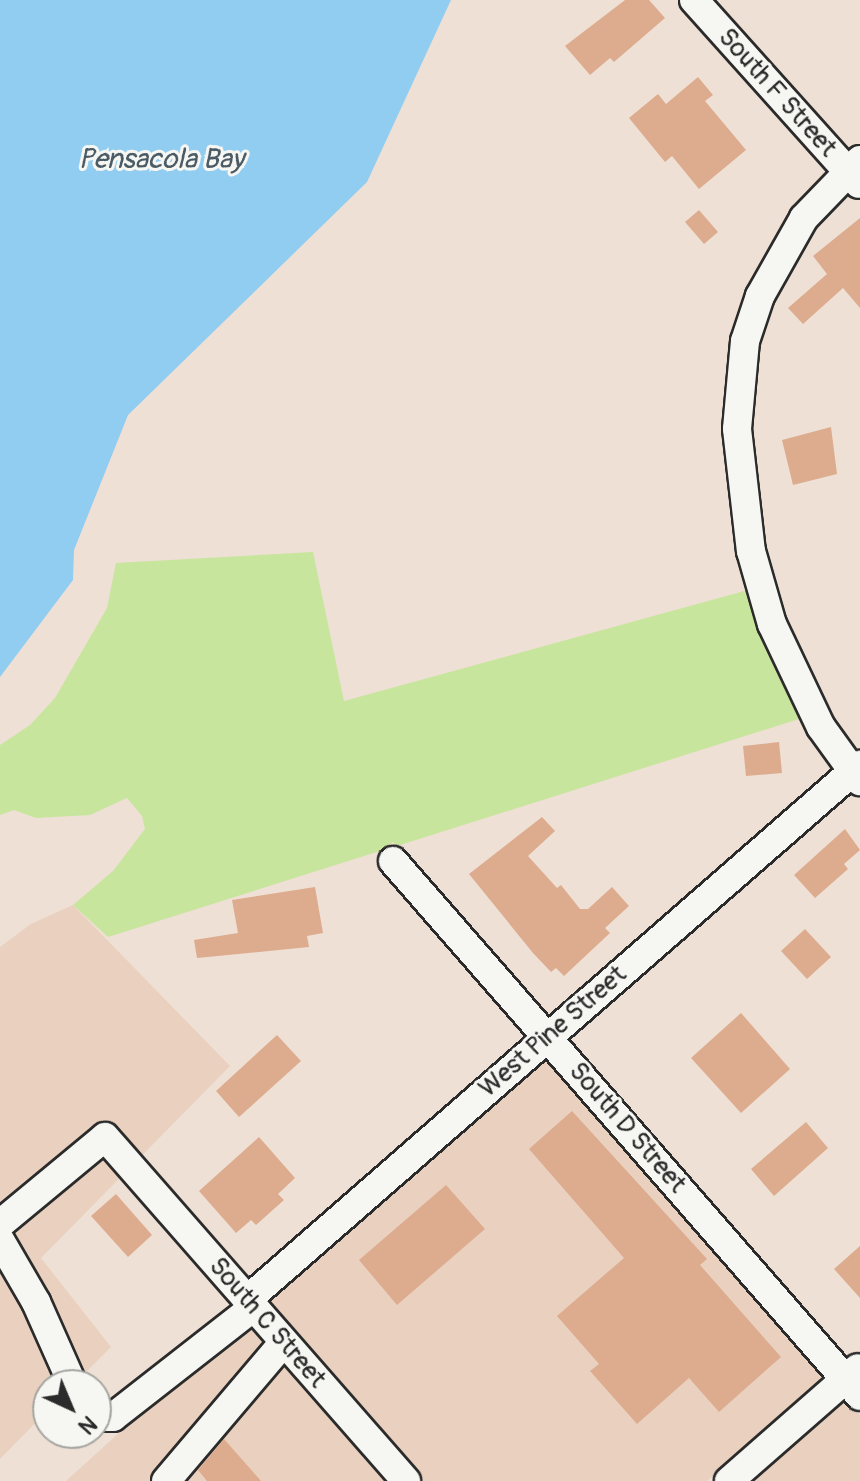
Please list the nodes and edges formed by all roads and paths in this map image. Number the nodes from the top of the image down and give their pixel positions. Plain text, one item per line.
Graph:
1 (694, 0) edge
2 (856, 172) edge
3 (857, 773) edge
4 (393, 861) dead end
5 (548, 1037) junction
6 (0, 1224) edge
7 (0, 1240) edge
8 (250, 1304) junction
9 (284, 1342) junction
10 (66, 1369) edge
11 (855, 1381) edge
12 (112, 1417) edge
13 (166, 1481) edge
14 (406, 1481) edge
15 (729, 1481) edge

1 - 2 street, South F Street
2 - 3 street
3 - 5 street, West Pine Street
4 - 5 street, South D Street
5 - 8 street, West Pine Street
5 - 11 street, South D Street
6 - 8 street, South C Street
7 - 10 street
8 - 9 street, South C Street
8 - 12 street, West Pine Street
9 - 13 street
9 - 14 street, South C Street
11 - 15 street

